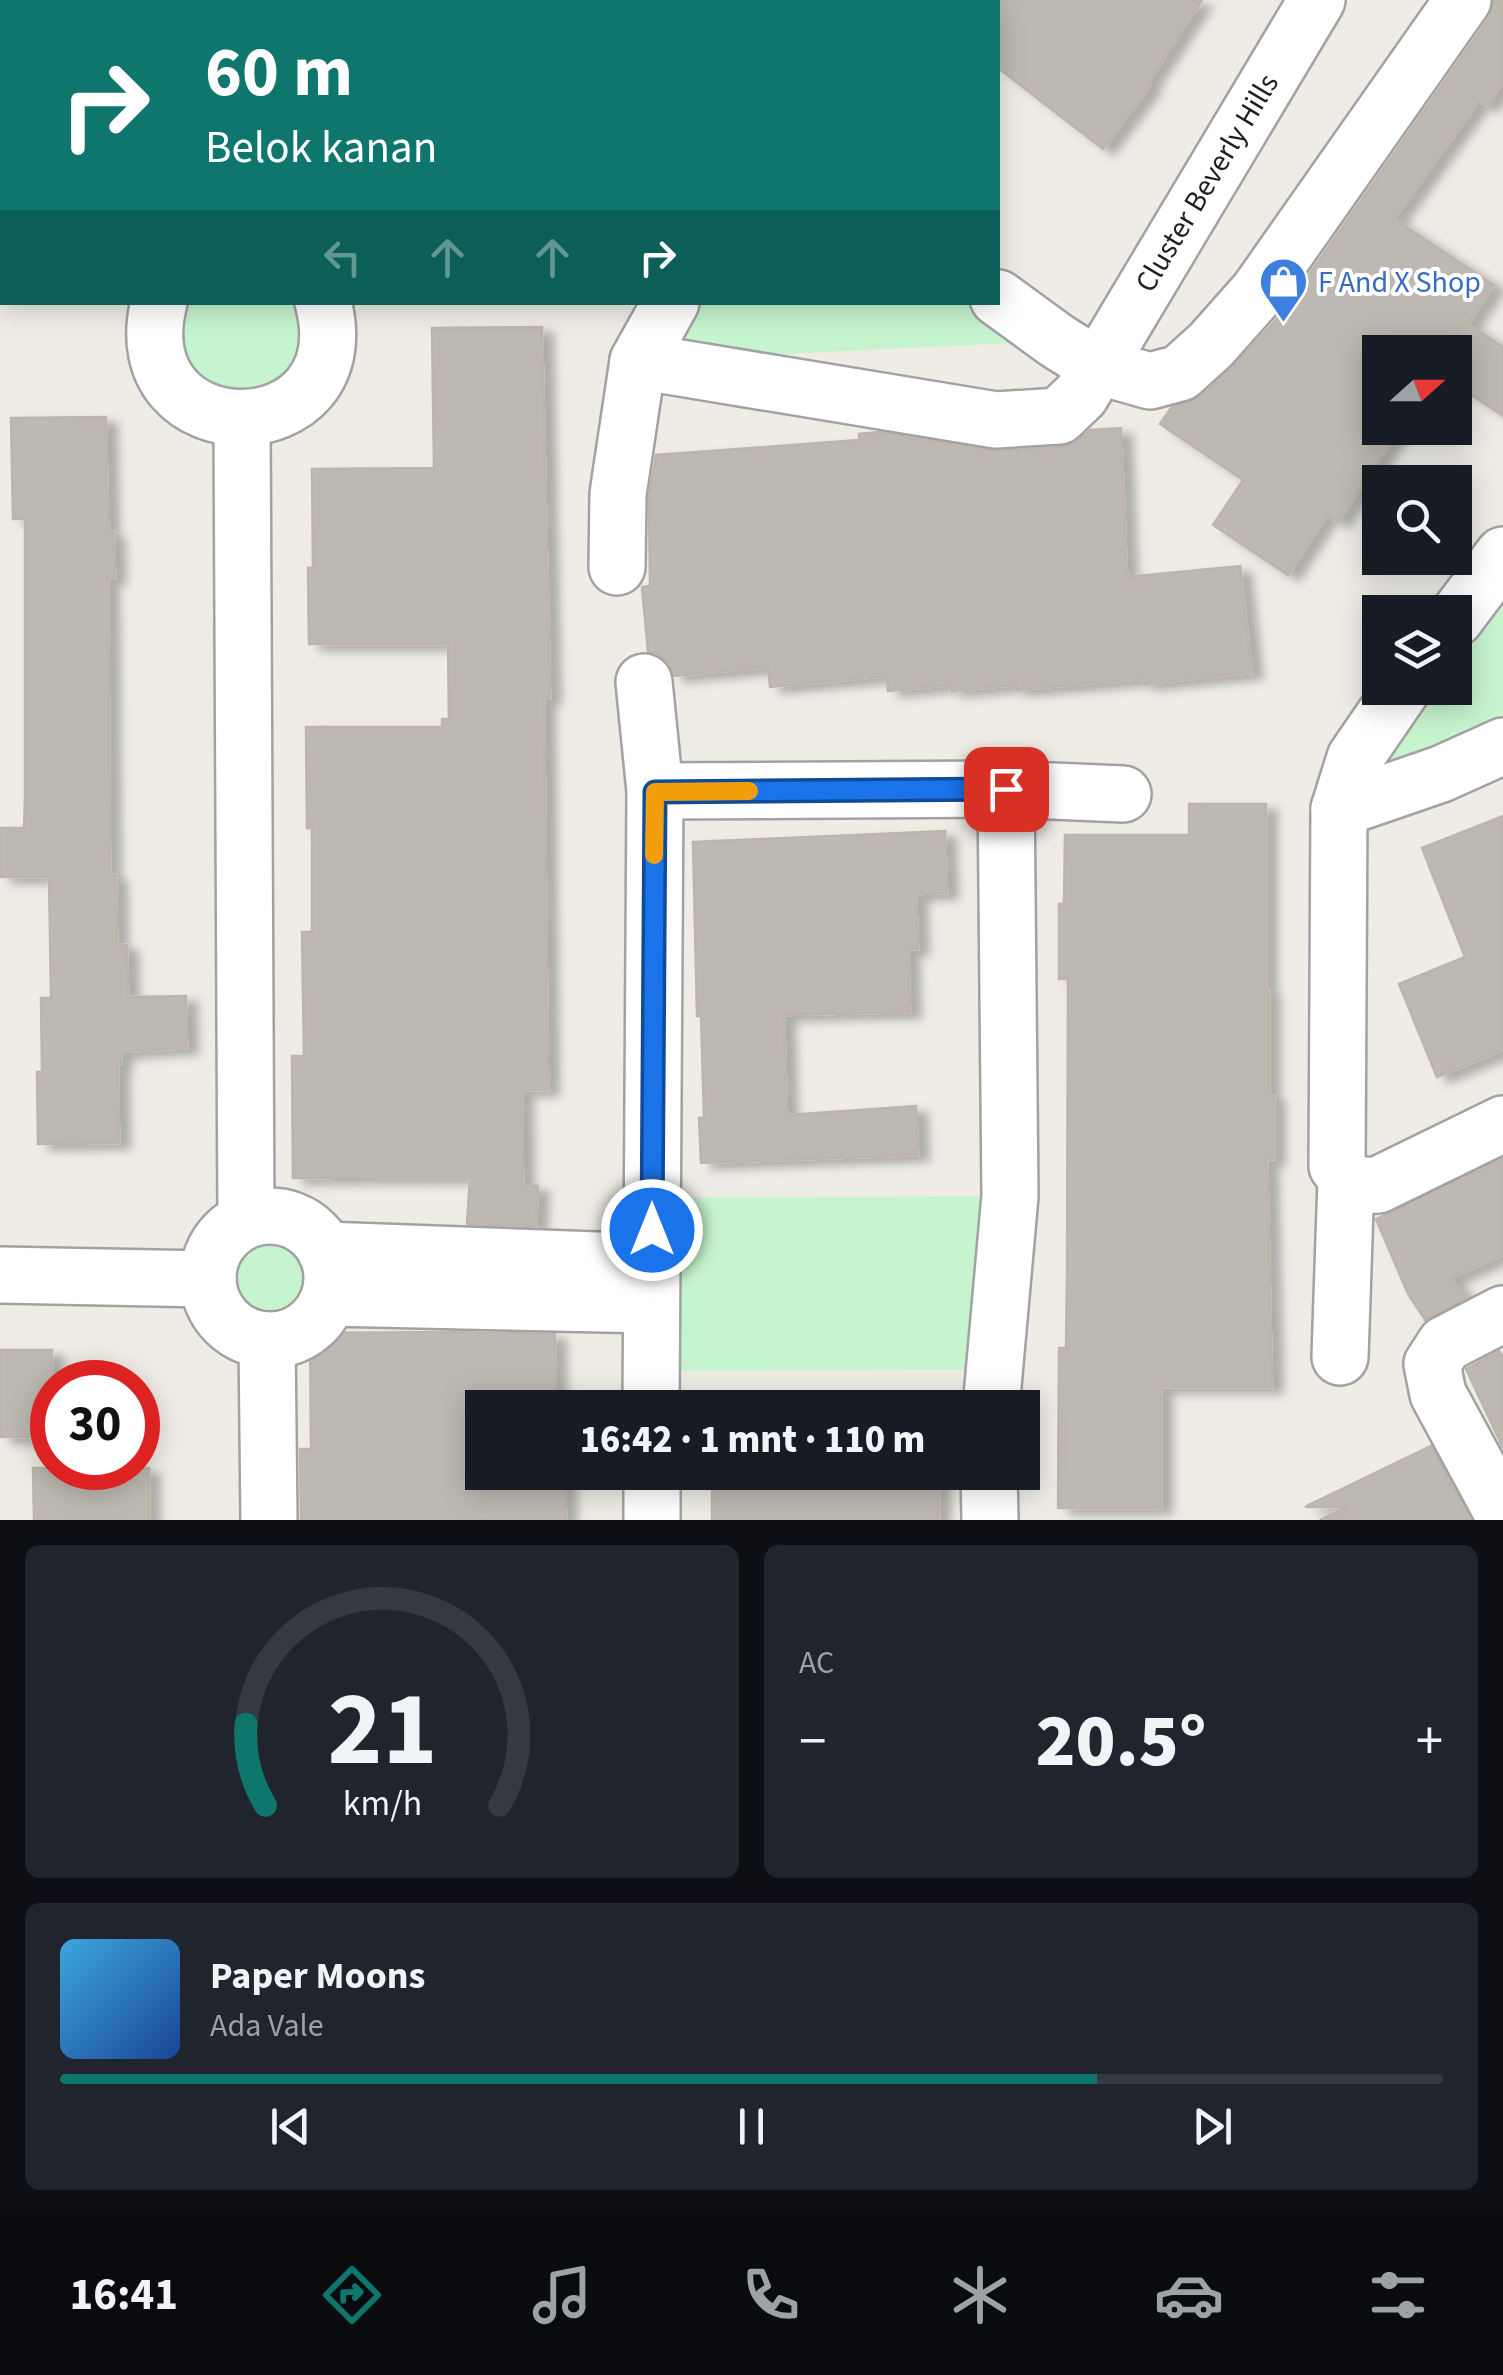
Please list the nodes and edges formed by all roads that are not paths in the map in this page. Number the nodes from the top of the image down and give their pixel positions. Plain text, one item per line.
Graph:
1 (1316, 0) edge
2 (1462, 0) edge
3 (1000, 300) edge
4 (158, 305) edge
5 (324, 305) edge
6 (669, 305) edge
7 (638, 361) junction
8 (1097, 366) junction
9 (242, 420) junction
10 (1503, 555) edge
11 (617, 567) dead end
12 (1472, 596) edge
13 (644, 682) dead end
14 (1391, 705) edge
15 (1503, 746) edge
16 (1006, 789) junction
17 (655, 792) junction
18 (1123, 794) dead end
19 (1338, 809) junction
20 (1503, 1124) edge
21 (1346, 1179) junction
22 (246, 1220) junction
23 (327, 1274) junction
24 (0, 1275) edge
25 (208, 1279) junction
26 (651, 1284) junction
27 (1503, 1314) edge
28 (267, 1340) junction
29 (1340, 1358) dead end
30 (651, 1390) edge
31 (993, 1390) edge
32 (652, 1490) edge
33 (989, 1490) edge
34 (1503, 1514) edge
35 (269, 1520) edge
36 (652, 1520) edge
37 (990, 1520) edge

1 - 8 street, Cluster Beverly Hills
2 - 8 street
3 - 8 street
4 - 9 street
5 - 9 street
6 - 7 street
7 - 8 street, Cluster Beverly Hills
7 - 11 street
9 - 22 street
10 - 12 street
13 - 17 street
14 - 19 street
15 - 19 street
16 - 17 street
16 - 18 street
16 - 31 street
17 - 26 street
19 - 21 street
20 - 21 street
21 - 29 street
22 - 23 street
22 - 25 street
23 - 26 street
23 - 28 street
24 - 25 street
25 - 28 street
26 - 30 street
27 - 34 street
28 - 35 street
32 - 36 street
33 - 37 street

